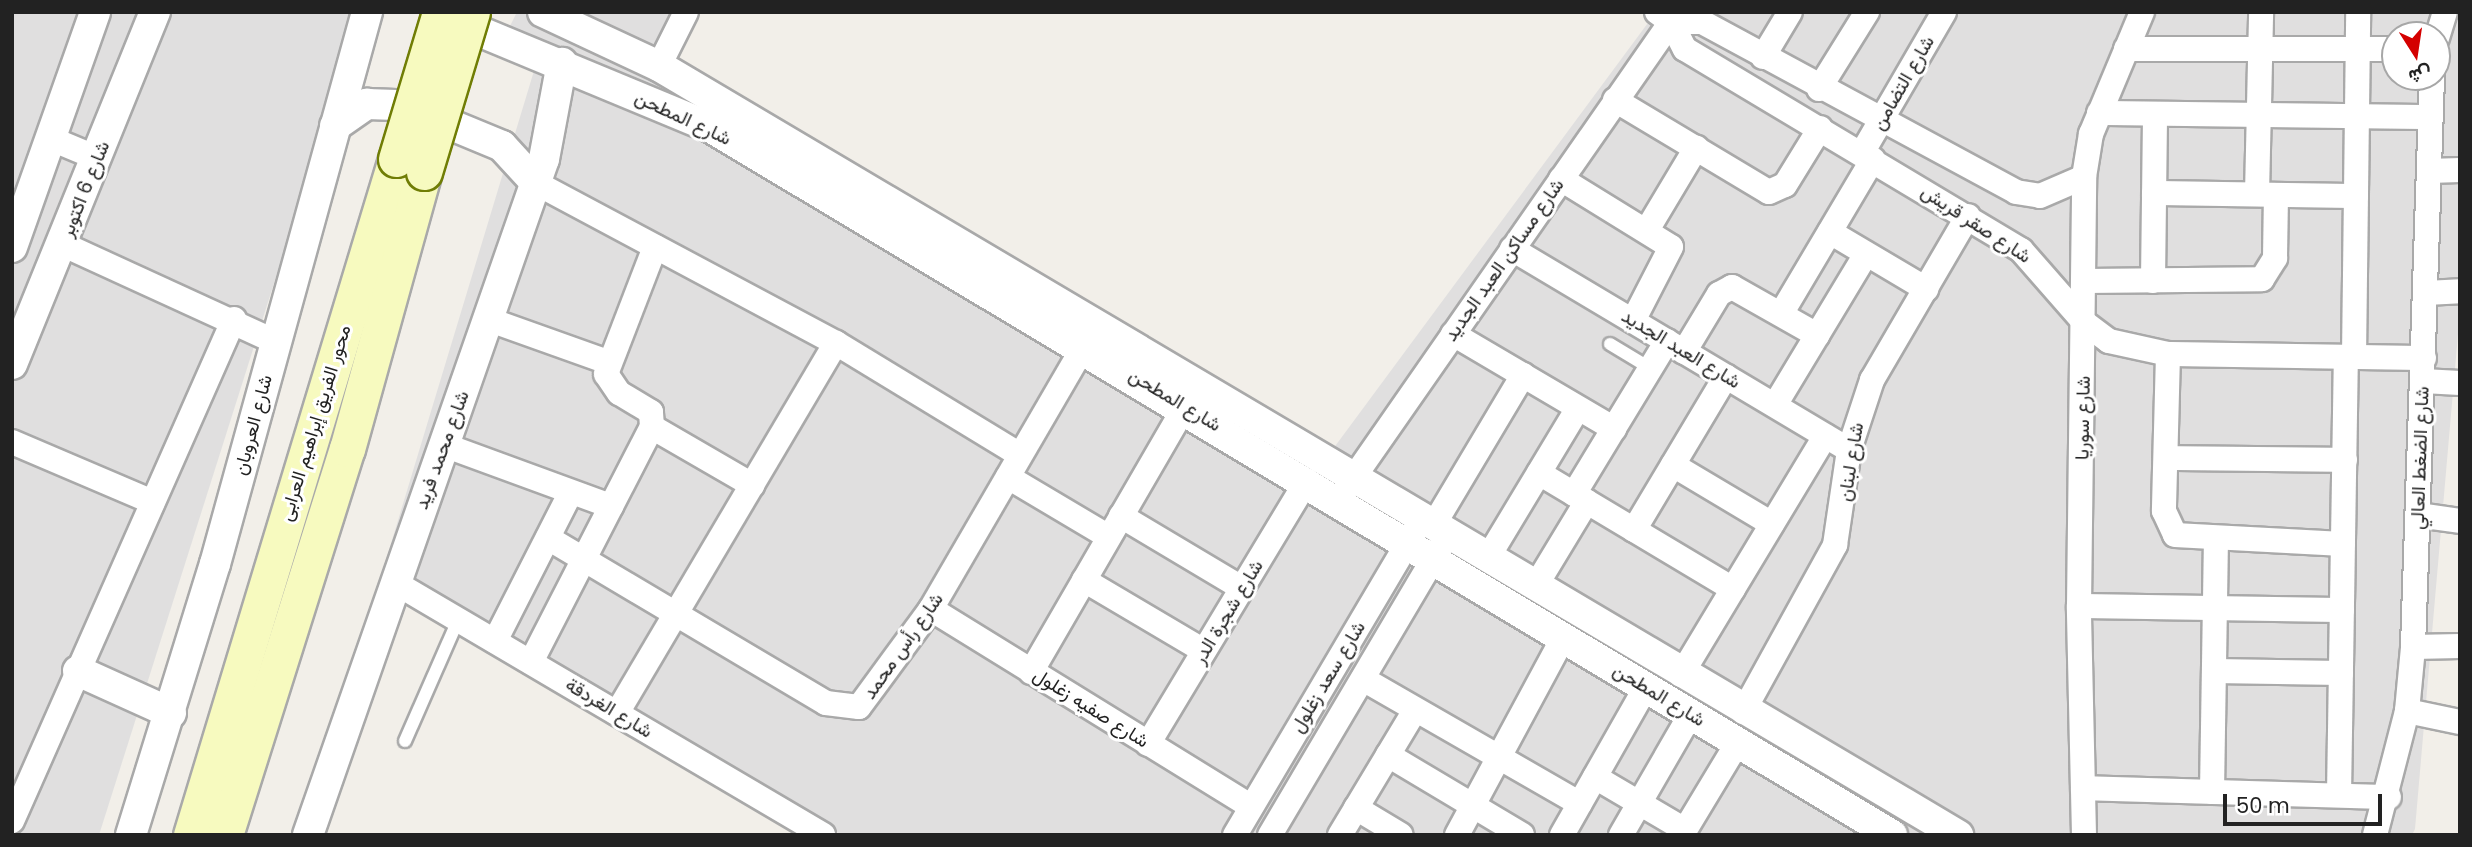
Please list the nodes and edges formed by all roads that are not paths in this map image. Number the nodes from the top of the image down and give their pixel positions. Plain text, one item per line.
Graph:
1 (95, 12) edge
2 (155, 12) edge
3 (367, 12) edge
4 (433, 12) edge
5 (440, 12) edge
6 (472, 12) edge
7 (686, 12) edge
8 (1790, 12) edge
9 (1867, 12) edge
10 (1944, 12) edge
11 (2142, 12) edge
12 (2261, 12) edge
13 (2358, 12) edge
14 (556, 14) edge
15 (1664, 17) edge
16 (1706, 17) edge
17 (2126, 49) junction
18 (2357, 49) junction
19 (2381, 49) edge
20 (2260, 50) junction
21 (1763, 57) junction
22 (562, 63) junction
23 (659, 66) junction
24 (1819, 89) junction
25 (2431, 91) edge
26 (1615, 100) junction
27 (2099, 113) junction
28 (2155, 114) junction
29 (2258, 115) junction
30 (2356, 116) junction
31 (2430, 117) junction
32 (1881, 121) junction
33 (335, 126) junction
34 (1820, 128) junction
35 (54, 140) junction
36 (1696, 148) junction
37 (1867, 156) junction
38 (97, 158) junction
39 (410, 165) junction
40 (2460, 170) edge
41 (2429, 172) junction
42 (2084, 177) junction
43 (1561, 178) junction
44 (536, 183) junction
45 (2154, 192) junction
46 (2267, 195) junction
47 (2356, 196) junction
48 (1968, 216) junction
49 (1647, 230) junction
50 (1830, 232) junction
51 (62, 244) junction
52 (12, 247) edge
53 (655, 247) junction
54 (1512, 249) junction
55 (1866, 254) junction
56 (2085, 281) junction
57 (2153, 281) junction
58 (1926, 289) junction
59 (2460, 291) edge
60 (2426, 293) junction
61 (1781, 314) junction
62 (234, 319) junction
63 (490, 320) junction
64 (1633, 321) junction
65 (2085, 323) junction
66 (1453, 334) junction
67 (1817, 335) junction
68 (275, 342) junction
69 (836, 344) junction
70 (1610, 344) dead end
71 (1084, 346) junction
72 (1676, 346) junction
73 (2168, 355) junction
74 (2350, 357) junction
75 (608, 362) junction
76 (12, 364) edge
77 (1650, 368) junction
78 (2423, 370) junction
79 (1523, 376) junction
80 (1726, 376) junction
81 (2460, 383) edge
82 (1775, 405) junction
83 (1185, 406) junction
84 (1578, 408) junction
85 (652, 427) junction
86 (1614, 429) junction
87 (1825, 436) junction
88 (12, 442) edge
89 (444, 445) junction
90 (1849, 450) junction
91 (1020, 454) junction
92 (2166, 458) junction
93 (2345, 460) junction
94 (1673, 466) junction
95 (1539, 473) junction
96 (1008, 477) junction
97 (1307, 480) junction
98 (752, 485) junction
99 (1347, 489) junction
100 (571, 492) junction
101 (1580, 498) junction
102 (153, 502) junction
103 (611, 506) junction
104 (2418, 515) junction
105 (2460, 521) edge
106 (1772, 524) junction
107 (1115, 527) junction
108 (1634, 530) junction
109 (1428, 537) junction
110 (548, 538) junction
111 (2216, 540) junction
112 (2343, 544) junction
113 (584, 559) junction
114 (1487, 559) junction
115 (1084, 580) junction
116 (394, 582) junction
117 (1535, 587) junction
118 (1242, 588) junction
119 (1733, 589) junction
120 (2079, 606) junction
121 (2215, 607) junction
122 (931, 609) junction
123 (2342, 610) junction
124 (676, 614) junction
125 (458, 620) junction
126 (1563, 638) junction
127 (495, 641) junction
128 (2460, 646) edge
129 (2413, 647) junction
130 (1204, 651) junction
131 (531, 662) junction
132 (78, 671) junction
133 (2214, 671) junction
134 (1031, 672) junction
135 (2342, 673) junction
136 (1681, 675) junction
137 (1363, 680) junction
138 (1646, 687) junction
139 (1415, 710) junction
140 (2407, 711) junction
141 (1743, 712) junction
142 (170, 713) junction
143 (617, 713) junction
144 (1691, 714) junction
145 (2460, 722) edge
146 (405, 741) dead end
147 (1738, 742) junction
148 (1149, 744) junction
149 (1388, 755) junction
150 (1499, 757) junction
151 (1595, 777) junction
152 (2083, 788) junction
153 (2213, 792) junction
154 (2339, 795) junction
155 (2389, 797) junction
156 (1640, 803) junction
157 (1580, 804) junction
158 (1473, 806) junction
159 (1251, 807) junction
160 (1356, 808) junction
161 (12, 821) edge
162 (1684, 832) edge
163 (131, 835) edge
164 (191, 835) edge
165 (225, 835) edge
166 (308, 835) edge
167 (823, 835) edge
168 (1235, 835) edge
169 (1270, 835) edge
170 (1340, 835) edge
171 (1401, 835) edge
172 (1457, 835) edge
173 (1522, 835) edge
174 (1562, 835) edge
175 (1621, 835) edge
176 (1892, 835) edge
177 (1958, 835) edge
178 (2084, 835) edge
179 (2375, 835) edge

1 - 35 street
2 - 38 street, شارع 6 اكتوبر
3 - 33 street, شارع العروبان
4 - 22 street, شارع المطحن
5 - 39 main road, محور الفريق إبراهيم العرابى, bridge
6 - 39 main road, محور الفريق إبراهيم العرابى, bridge
7 - 23 street
8 - 21 street
9 - 24 street
10 - 32 street, شارع التضامن
11 - 17 street, شارع سوريا
12 - 20 street
13 - 18 street
14 - 23 street, شارع المطحن
15 - 16 street
15 - 26 street, شارع مساكن العبد الجديد
15 - 34 street, شارع صقر قريش
16 - 21 street
17 - 20 street
17 - 27 street, شارع سوريا
18 - 19 street
18 - 20 street
18 - 30 street
20 - 29 street
21 - 24 street
22 - 44 street, شارع محمد فريد
22 - 71 street, شارع المطحن
23 - 99 street, شارع المطحن
24 - 32 street
25 - 31 street, شارع الضغط العالي
26 - 36 street
26 - 43 street, شارع مساكن العبد الجديد
27 - 28 street
27 - 42 street, شارع سوريا
28 - 29 street
28 - 45 street
29 - 30 street
29 - 46 street
30 - 31 street
30 - 47 street
31 - 41 street, شارع الضغط العالي
32 - 37 street, شارع التضامن
32 - 42 street
33 - 44 street
33 - 68 street, شارع العروبان
34 - 36 street
34 - 37 street, شارع صقر قريش
35 - 38 street
35 - 52 street
36 - 49 street
37 - 48 street, شارع صقر قريش
37 - 50 street, شارع التضامن
38 - 51 street, شارع 6 اكتوبر
39 - 164 main road, محور الفريق إبراهيم العرابى
39 - 165 main road, محور الفريق إبراهيم العرابى
40 - 41 street
41 - 60 street, شارع الضغط العالي
42 - 56 street, شارع سوريا
43 - 49 street
43 - 54 street, شارع مساكن العبد الجديد
44 - 53 street
44 - 63 street, شارع محمد فريد
45 - 46 street
45 - 57 street
46 - 47 street
46 - 57 street
47 - 74 street
48 - 58 street, شارع لبنان
48 - 65 street, شارع صقر قريش
49 - 64 street
50 - 55 street
50 - 61 street, شارع التضامن
51 - 62 street
51 - 76 street, شارع 6 اكتوبر
53 - 69 street
53 - 75 street
54 - 64 street, شارع العبد الجديد
54 - 66 street, شارع مساكن العبد الجديد
55 - 58 street
55 - 67 street
56 - 57 street
56 - 65 street, شارع سوريا
58 - 90 street, شارع لبنان
59 - 60 street
60 - 78 street, شارع الضغط العالي
61 - 67 street
61 - 72 street
62 - 68 street
62 - 102 street
63 - 75 street
63 - 89 street, شارع محمد فريد
64 - 72 street, شارع العبد الجديد
65 - 73 street, شارع صقر قريش
65 - 120 street, شارع سوريا
66 - 79 street
66 - 99 street, شارع مساكن العبد الجديد
67 - 82 street
68 - 142 street, شارع العروبان
69 - 91 street
69 - 98 street
70 - 77 lane
71 - 83 street, شارع المطحن
71 - 91 street, شارع رأس محمد
72 - 77 street
72 - 80 street, شارع العبد الجديد
73 - 74 street, شارع صقر قريش
73 - 92 street
74 - 78 street, شارع صقر قريش
74 - 93 street
75 - 85 street
77 - 86 street
78 - 81 street, شارع صقر قريش
78 - 104 street, شارع الضغط العالي
79 - 84 street
79 - 109 street
80 - 82 street, شارع العبد الجديد
80 - 94 street
82 - 87 street, شارع العبد الجديد
83 - 97 street, شارع المطحن
83 - 107 street
84 - 86 street
84 - 95 street
85 - 98 street
85 - 103 street
86 - 101 street
87 - 90 street, شارع العبد الجديد
87 - 106 street
88 - 102 street
89 - 100 street
89 - 116 street, شارع محمد فريد
90 - 141 street, شارع لبنان
91 - 96 street, شارع رأس محمد
92 - 93 street
92 - 111 street
93 - 112 street
94 - 106 street
94 - 108 street
95 - 101 street
95 - 114 street
96 - 107 street
96 - 122 street, شارع رأس محمد
97 - 99 street, شارع المطحن
97 - 118 street, شارع شجرة الدر
98 - 124 street
99 - 109 street, شارع المطحن
100 - 103 street
100 - 110 street
101 - 108 street
101 - 117 street
102 - 132 street
103 - 113 street
104 - 105 street
104 - 129 street, شارع الضغط العالي
106 - 119 street
107 - 115 street
107 - 118 street
108 - 119 street
109 - 114 street, شارع المطحن
109 - 126 street, شارع المطحن
109 - 137 street, شارع سعد زغلول
109 - 159 street, شارع سعد زغلول
110 - 113 street, شارع رأس محمد
110 - 127 street
111 - 112 street
111 - 121 street
112 - 123 street
113 - 124 street, شارع رأس محمد
113 - 131 street
114 - 117 street, شارع المطحن
115 - 130 street
115 - 134 street
116 - 125 street, شارع الغردقة
116 - 166 street, شارع محمد فريد
117 - 136 street, شارع المطحن
118 - 130 street, شارع شجرة الدر
119 - 136 street
120 - 121 street
120 - 152 street, شارع سوريا
121 - 123 street
121 - 133 street
122 - 124 street, شارع رأس محمد
122 - 134 street, شارع صفيه زغلول
123 - 135 street
124 - 143 street
125 - 127 street, شارع الغردقة
125 - 146 lane
126 - 138 street, شارع المطحن
126 - 150 street
127 - 131 street, شارع الغردقة
128 - 129 street
129 - 140 street, شارع الضغط العالي
130 - 148 street, شارع شجرة الدر
131 - 143 street, شارع الغردقة
132 - 142 street
132 - 161 street
133 - 135 street
133 - 153 street
134 - 148 street, شارع صفيه زغلول
135 - 154 street
136 - 141 street, شارع المطحن
137 - 139 street
137 - 169 street, شارع سعد زغلول
138 - 144 street, شارع المطحن
138 - 151 street
139 - 149 street
139 - 150 street
140 - 145 street
140 - 155 street, شارع الضغط العالي
141 - 177 street, شارع المطحن
142 - 163 street, شارع العروبان
143 - 167 street, شارع الغردقة
144 - 147 street, شارع المطحن
144 - 156 street
147 - 162 street
147 - 176 street, شارع المطحن
148 - 159 street, شارع صفيه زغلول
149 - 158 street
149 - 160 street
150 - 157 street
150 - 158 street
151 - 156 street
151 - 157 street
152 - 153 street
152 - 178 street, شارع سوريا
153 - 154 street
154 - 155 street
155 - 179 street, شارع الضغط العالي
156 - 162 street
156 - 175 street
157 - 174 street
158 - 172 street
158 - 173 street
159 - 168 street, شارع سعد زغلول
160 - 170 street
160 - 171 street

